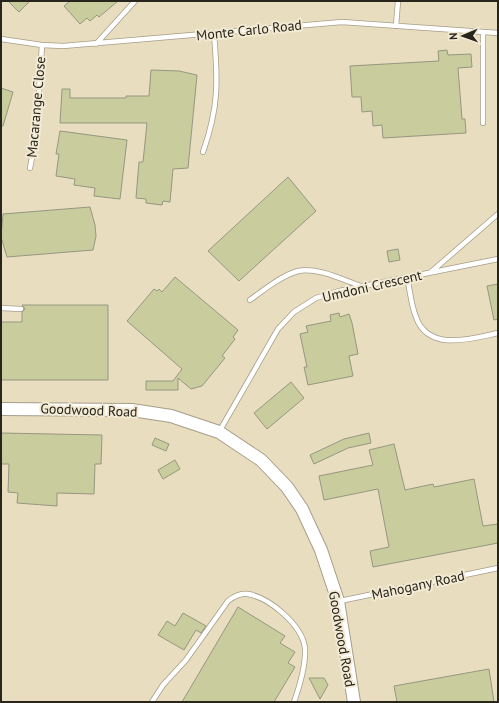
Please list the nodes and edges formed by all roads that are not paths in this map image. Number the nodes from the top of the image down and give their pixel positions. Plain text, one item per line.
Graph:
1 (135, 1) edge
2 (398, 1) edge
3 (396, 26) junction
4 (483, 32) junction
5 (498, 33) edge
6 (214, 34) junction
7 (1, 39) edge
8 (96, 44) junction
9 (42, 45) junction
10 (483, 124) dead end
11 (203, 152) dead end
12 (30, 168) dead end
13 (498, 214) edge
14 (498, 259) edge
15 (430, 273) junction
16 (407, 278) junction
17 (362, 286) junction
18 (250, 300) dead end
19 (1, 308) edge
20 (21, 309) dead end
21 (498, 333) edge
22 (1, 409) edge
23 (219, 432) junction
24 (498, 568) edge
25 (338, 601) junction
26 (152, 702) edge
27 (294, 702) edge
28 (354, 702) edge

1 - 8 lane
2 - 3 lane
3 - 4 lane, Monte Carlo Road
3 - 6 lane, Monte Carlo Road
4 - 5 lane, Monte Carlo Road
4 - 10 lane
6 - 8 lane, Monte Carlo Road
6 - 11 lane
7 - 9 lane, Monte Carlo Road
8 - 9 lane, Monte Carlo Road
9 - 12 lane, Macarange Close
13 - 15 lane
14 - 15 lane, Umdoni Crescent
15 - 16 lane, Umdoni Crescent
16 - 17 lane, Umdoni Crescent
16 - 21 lane
17 - 18 lane
17 - 23 lane, Umdoni Crescent
19 - 20 lane
22 - 23 street, Goodwood Road
23 - 25 street, Goodwood Road
24 - 25 lane, Mahogany Road
25 - 28 street, Goodwood Road
26 - 27 lane

